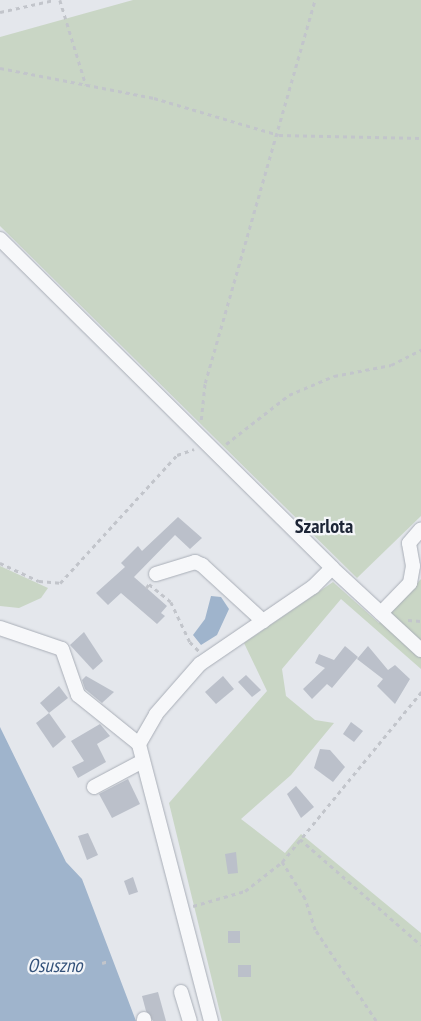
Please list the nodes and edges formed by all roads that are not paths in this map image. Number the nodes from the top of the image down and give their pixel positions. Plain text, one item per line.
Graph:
1 (0, 239) edge
2 (421, 529) edge
3 (417, 562) edge
4 (332, 568) junction
5 (156, 574) dead end
6 (381, 613) junction
7 (263, 621) junction
8 (0, 628) edge
9 (421, 650) edge
10 (139, 744) junction
11 (143, 762) junction
12 (94, 786) dead end
13 (182, 992) dead end
14 (210, 1019) edge
15 (191, 1021) edge

1 - 4 street
2 - 3 street
3 - 6 street
4 - 6 street
4 - 7 street
5 - 7 street
6 - 9 street
7 - 10 street
8 - 10 street
10 - 11 street
11 - 12 street
11 - 14 street
13 - 15 street
14 - 15 street

